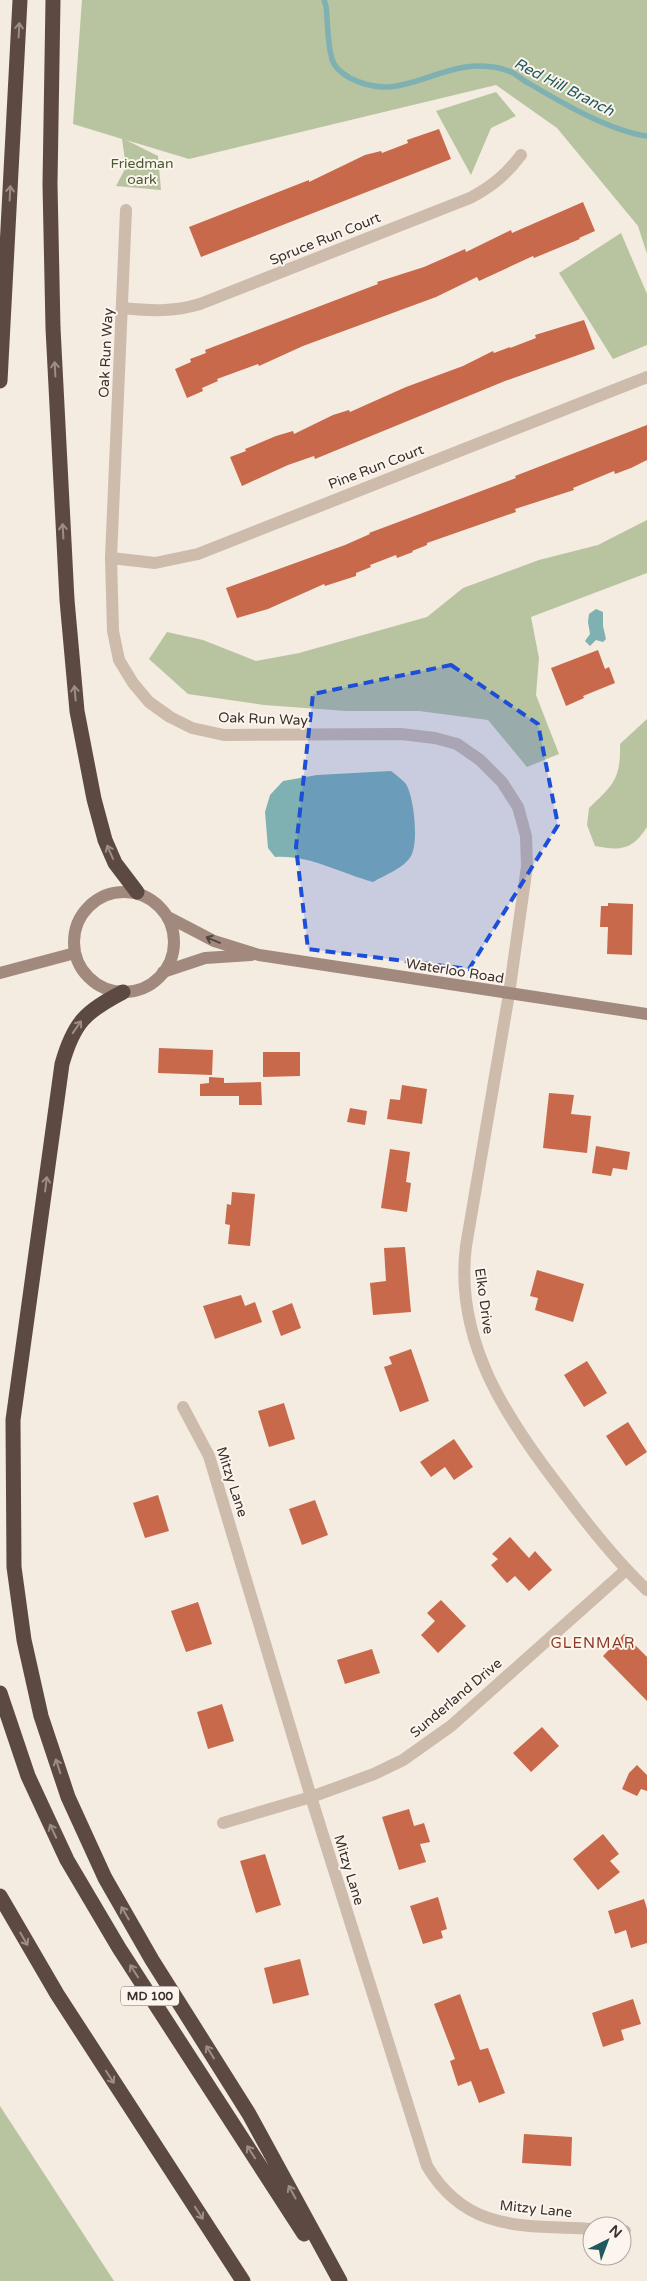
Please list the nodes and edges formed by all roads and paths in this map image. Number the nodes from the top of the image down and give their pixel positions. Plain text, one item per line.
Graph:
1 (20, 0) edge
2 (53, 0) edge
3 (522, 156) dead end
4 (126, 210) dead end
5 (123, 308) junction
6 (647, 377) edge
7 (0, 381) edge
8 (111, 558) junction
9 (137, 892) junction
10 (168, 917) junction
11 (75, 953) junction
12 (259, 955) junction
13 (163, 972) junction
14 (0, 974) edge
15 (123, 992) junction
16 (509, 994) junction
17 (647, 1014) edge
18 (183, 1407) dead end
19 (626, 1570) junction
20 (647, 1590) edge
21 (0, 1693) edge
22 (311, 1797) junction
23 (223, 1823) dead end
24 (0, 1896) edge
25 (582, 2228) edge
26 (243, 2281) edge
27 (334, 2281) edge
28 (340, 2281) edge

7 -> 1 highway
9 -> 2 highway
3 - 5 street, Spruce Run Court
4 - 5 street, Oak Run Way
5 - 8 street, Oak Run Way
6 - 8 street, Pine Run Court
8 - 16 street, Oak Run Way
9 - 10 main road
9 - 11 main road
12 -> 10 main road, Waterloo Road
10 - 13 main road
11 - 14 main road
11 - 15 main road
12 - 13 main road, Waterloo Road
12 - 16 main road, Waterloo Road
13 - 15 main road
28 -> 15 highway
16 - 17 main road, Waterloo Road
16 - 19 street, Elko Drive
18 - 22 street, Mitzy Lane
19 - 20 street, Elko Drive
19 - 22 street, Sunderland Drive
27 -> 21 highway, MD 100
22 - 23 street, Sunderland Drive
22 - 25 street, Mitzy Lane
24 -> 26 highway

